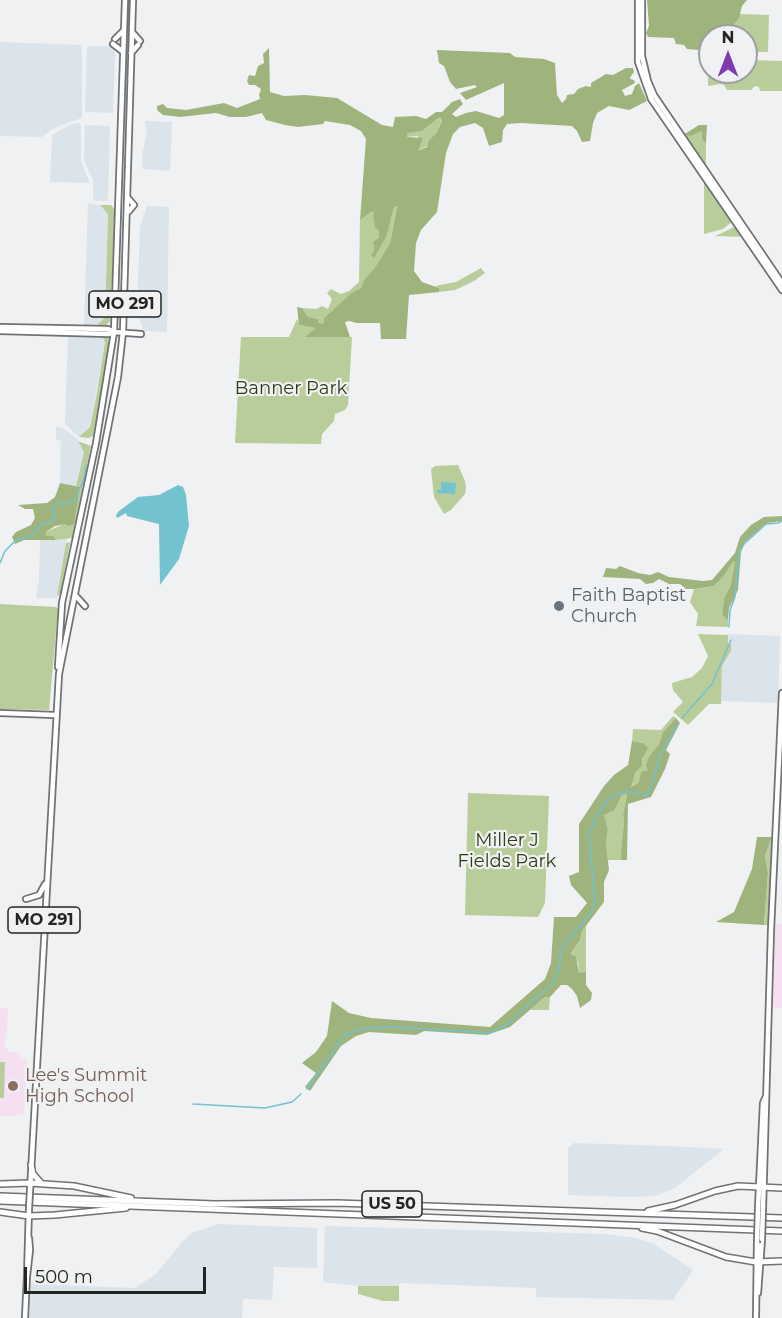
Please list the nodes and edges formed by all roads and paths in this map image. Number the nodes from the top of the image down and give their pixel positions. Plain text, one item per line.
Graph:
1 (125, 0) edge
2 (133, 0) edge
3 (640, 0) edge
4 (124, 30) junction
5 (132, 32) junction
6 (123, 52) junction
7 (131, 53) junction
8 (782, 283) edge
9 (782, 290) edge
10 (0, 329) edge
11 (114, 332) junction
12 (123, 332) junction
13 (141, 333) dead end
14 (75, 593) junction
15 (63, 603) junction
16 (85, 606) dead end
17 (66, 634) junction
18 (59, 674) junction
19 (782, 693) edge
20 (0, 713) edge
21 (44, 715) junction
22 (55, 715) junction
23 (55, 727) junction
24 (46, 882) junction
25 (27, 899) dead end
26 (31, 1165) junction
27 (30, 1183) junction
28 (0, 1184) edge
29 (42, 1184) junction
30 (761, 1186) junction
31 (782, 1188) edge
32 (0, 1196) edge
33 (0, 1201) edge
34 (159, 1202) junction
35 (169, 1207) junction
36 (0, 1212) edge
37 (625, 1213) junction
38 (29, 1216) junction
39 (782, 1218) edge
40 (592, 1223) junction
41 (782, 1231) edge
42 (782, 1260) edge
43 (758, 1262) junction
44 (25, 1318) edge
45 (756, 1318) edge

1 - 4 main road, MO 291
2 - 5 main road, MO 291
3 - 8 main road
3 - 9 main road
4 - 6 main road, MO 291
4 - 6 main road
5 - 7 main road, MO 291
5 - 7 main road
6 - 11 main road, MO 291
7 - 12 main road, MO 291
10 - 11 main road
11 - 12 main road
11 - 15 main road, MO 291
12 - 13 main road
12 - 14 main road, MO 291
14 - 16 main road
14 - 17 main road, MO 291
15 - 17 main road
15 - 18 main road, MO 291
17 - 18 main road, MO 291
18 - 22 main road, MO 291
19 - 30 main road
20 - 21 main road
21 - 22 main road
21 - 23 main road
22 - 23 main road, MO 291
23 - 24 main road, MO 291
24 - 25 main road
24 - 26 main road, MO 291
26 - 27 main road, MO 291
26 - 29 highway
27 - 28 highway
27 - 29 highway
27 - 38 main road, bridge
29 - 34 highway
30 - 31 highway
30 - 37 highway
30 - 43 main road, bridge
32 - 34 highway, US 50
33 - 35 highway, US 50
34 - 37 highway, US 50
35 - 38 highway
35 - 40 highway, US 50
36 - 38 highway
37 - 39 highway, US 50
38 - 44 main road
40 - 41 highway, US 50
40 - 43 highway
42 - 43 highway
43 - 45 main road

